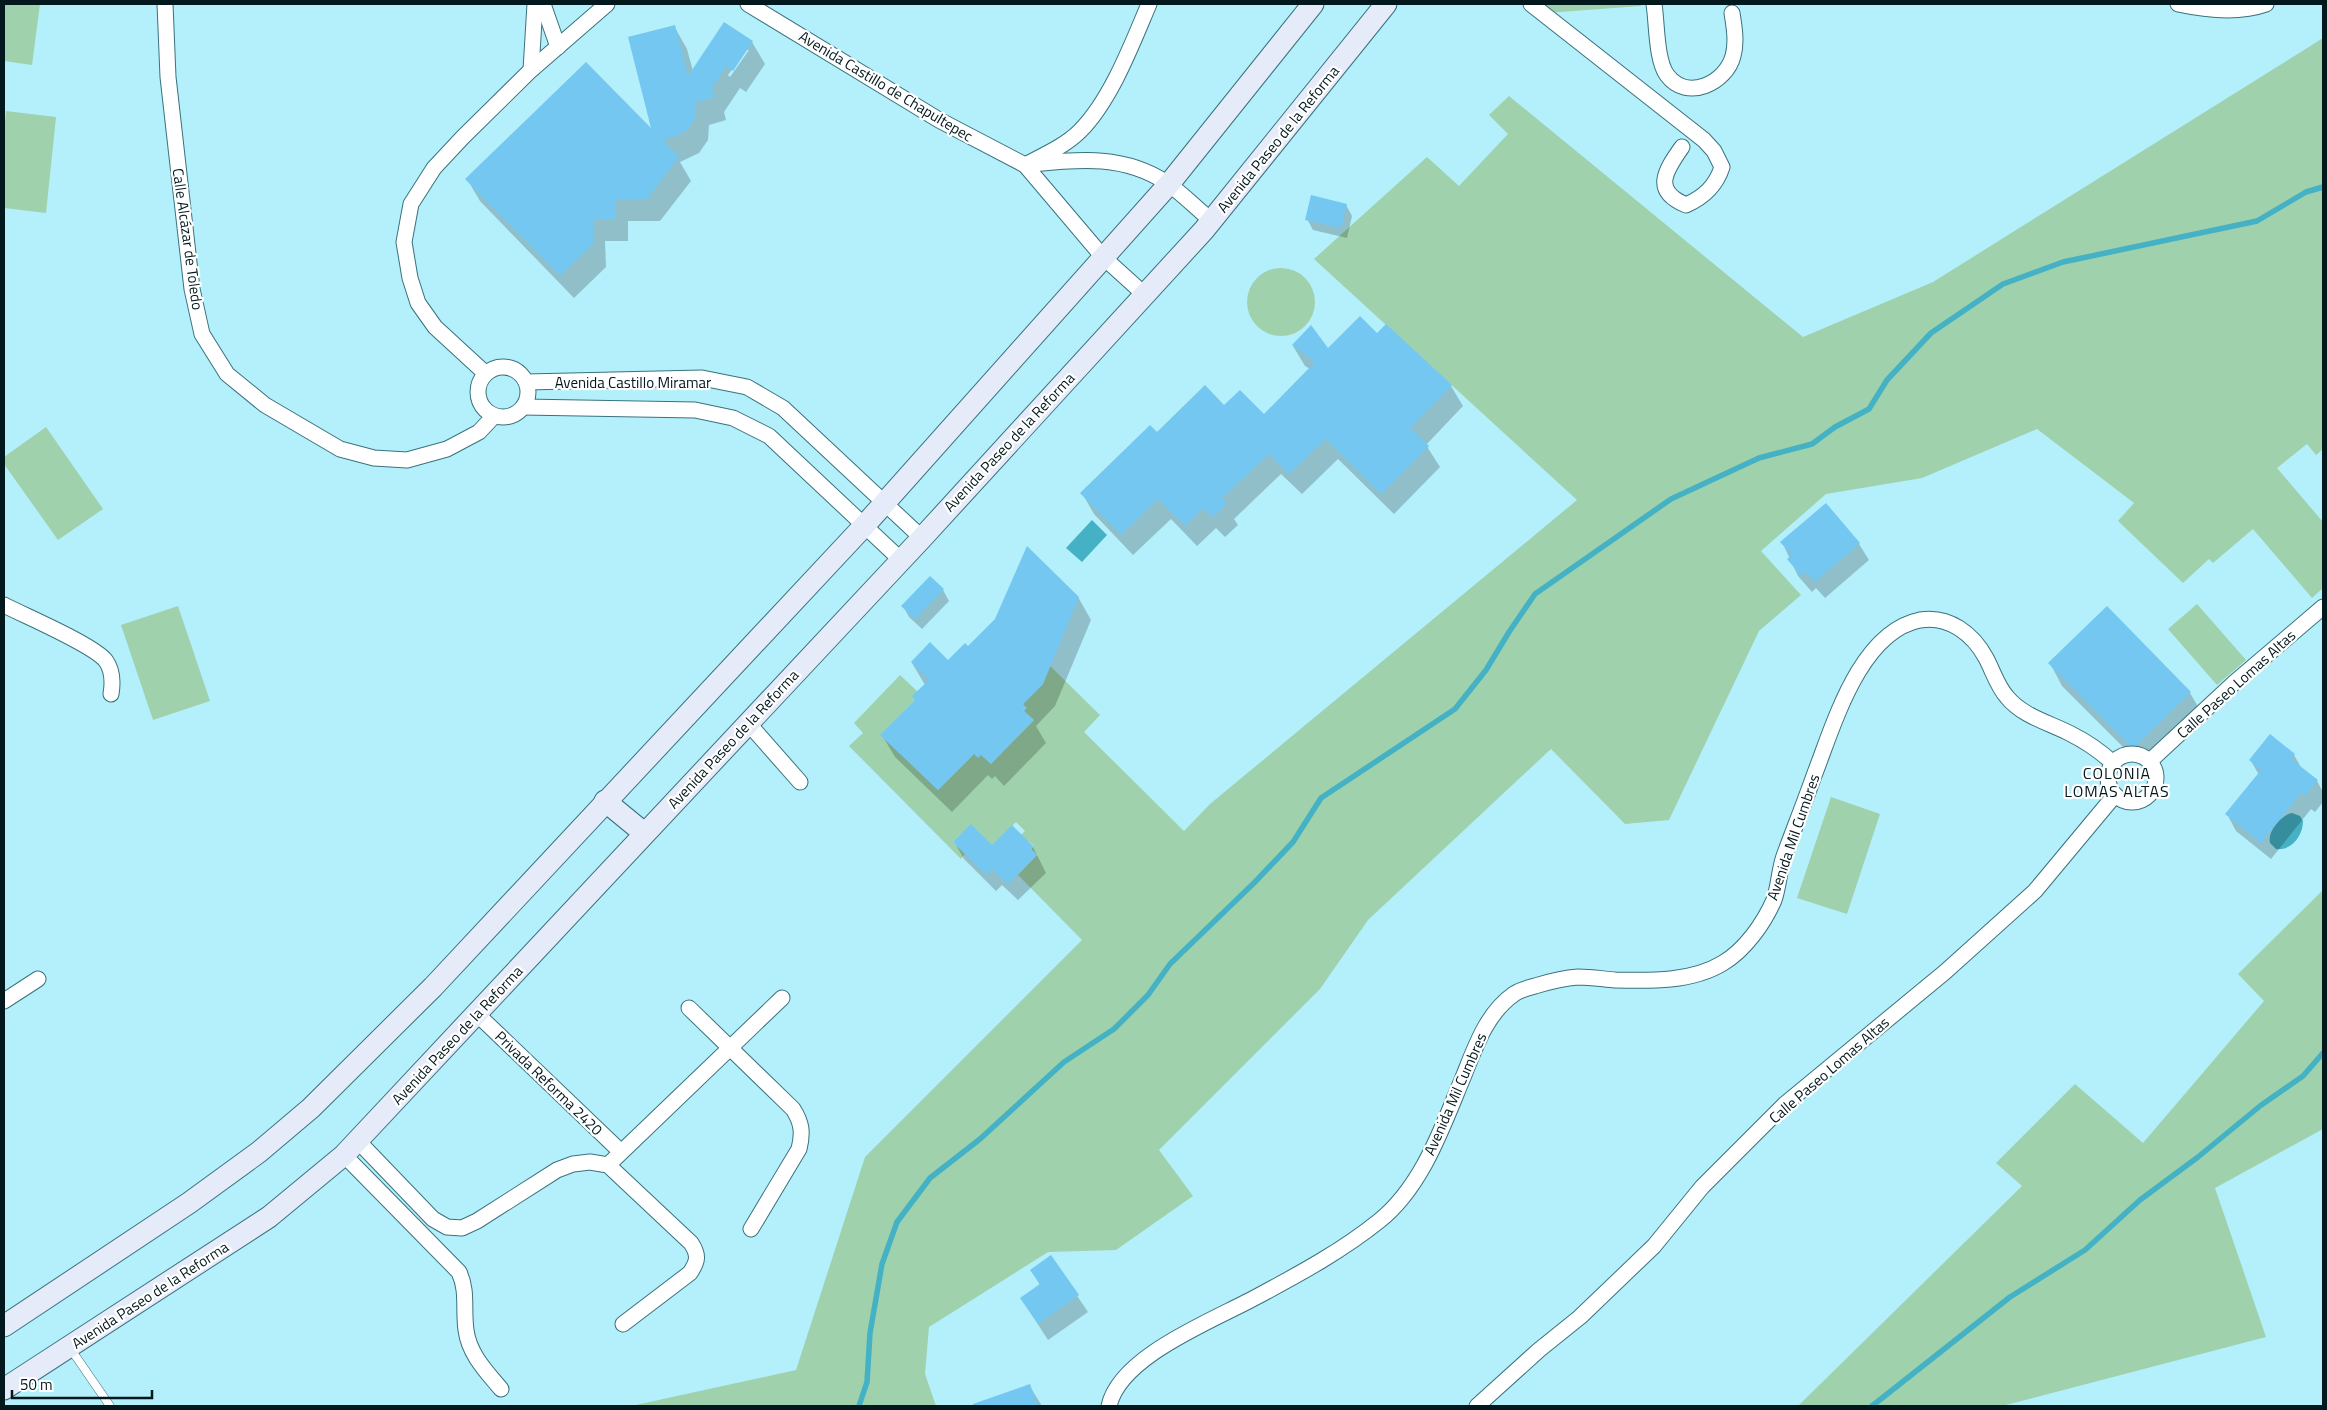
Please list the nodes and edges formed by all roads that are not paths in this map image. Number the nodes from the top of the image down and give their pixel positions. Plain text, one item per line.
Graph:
1 (165, 4) edge
2 (535, 4) edge
3 (543, 4) edge
4 (607, 4) edge
5 (1149, 4) edge
6 (1313, 4) edge
7 (1386, 4) edge
8 (1531, 4) edge
9 (1654, 4) edge
10 (2178, 4) edge
11 (2266, 4) edge
12 (756, 5) edge
13 (1732, 13) dead end
14 (558, 48) junction
15 (531, 70) junction
16 (1682, 147) dead end
17 (1025, 165) junction
18 (1169, 184) junction
19 (1212, 222) junction
20 (1103, 257) junction
21 (1145, 295) junction
22 (485, 373) junction
23 (526, 382) junction
24 (523, 407) junction
25 (494, 416) junction
26 (884, 503) junction
27 (864, 526) junction
28 (922, 538) junction
29 (901, 560) junction
30 (4, 605) edge
31 (2323, 607) edge
32 (111, 694) dead end
33 (748, 724) junction
34 (2150, 761) junction
35 (2113, 763) junction
36 (800, 782) dead end
37 (2114, 796) junction
38 (606, 801) junction
39 (644, 833) junction
40 (38, 979) dead end
41 (782, 998) dead end
42 (4, 1001) edge
43 (688, 1008) dead end
44 (476, 1014) junction
45 (730, 1048) junction
46 (351, 1148) junction
47 (621, 1152) junction
48 (608, 1165) junction
49 (751, 1229) dead end
50 (624, 1324) dead end
51 (4, 1326) edge
52 (69, 1348) junction
53 (4, 1389) edge
54 (501, 1389) dead end
55 (110, 1406) edge
56 (1108, 1406) edge
57 (1477, 1406) edge

1 - 25 street, Calle Alcázar de Toledo
2 - 15 street
3 - 14 street
4 - 14 street
5 - 17 street
6 - 18 main road
7 - 19 main road, Avenida Paseo de la Reforma
8 - 16 street
9 - 13 street
10 - 11 street
12 - 17 street, Avenida Castillo de Chapultepec
14 - 15 street
15 - 22 street
17 - 18 street
17 - 20 street, Avenida Castillo de Chapultepec
18 - 19 street
18 - 20 main road
19 - 21 main road, Avenida Paseo de la Reforma
20 - 21 street, Avenida Castillo de Chapultepec
20 - 26 main road
21 - 28 main road, Avenida Paseo de la Reforma
22 - 23 street
22 - 25 street
23 - 24 street
23 - 26 street, Avenida Castillo Miramar
24 - 25 street
24 - 27 street, Avenida Castillo Miramar
26 - 27 main road
26 - 28 street, Avenida Castillo Miramar
27 - 29 street, Avenida Castillo Miramar
27 - 38 main road
28 - 29 main road, Avenida Paseo de la Reforma
29 - 33 main road, Avenida Paseo de la Reforma
30 - 32 street
31 - 34 street, Calle Paseo Lomas Altas
33 - 36 street
33 - 39 main road, Avenida Paseo de la Reforma
34 - 35 street
34 - 37 street
35 - 37 street
35 - 56 street, Avenida Mil Cumbres
37 - 57 street, Calle Paseo Lomas Altas
38 - 39 main road
38 - 51 main road
39 - 44 main road, Avenida Paseo de la Reforma
40 - 42 street
41 - 45 street
43 - 45 street
44 - 46 main road, Avenida Paseo de la Reforma
44 - 47 street, Privada Reforma 2420
45 - 47 street
45 - 49 street
46 - 48 street
46 - 52 main road, Avenida Paseo de la Reforma
46 - 54 street
47 - 48 street
48 - 50 street
52 - 53 main road, Avenida Paseo de la Reforma
52 - 55 lane

